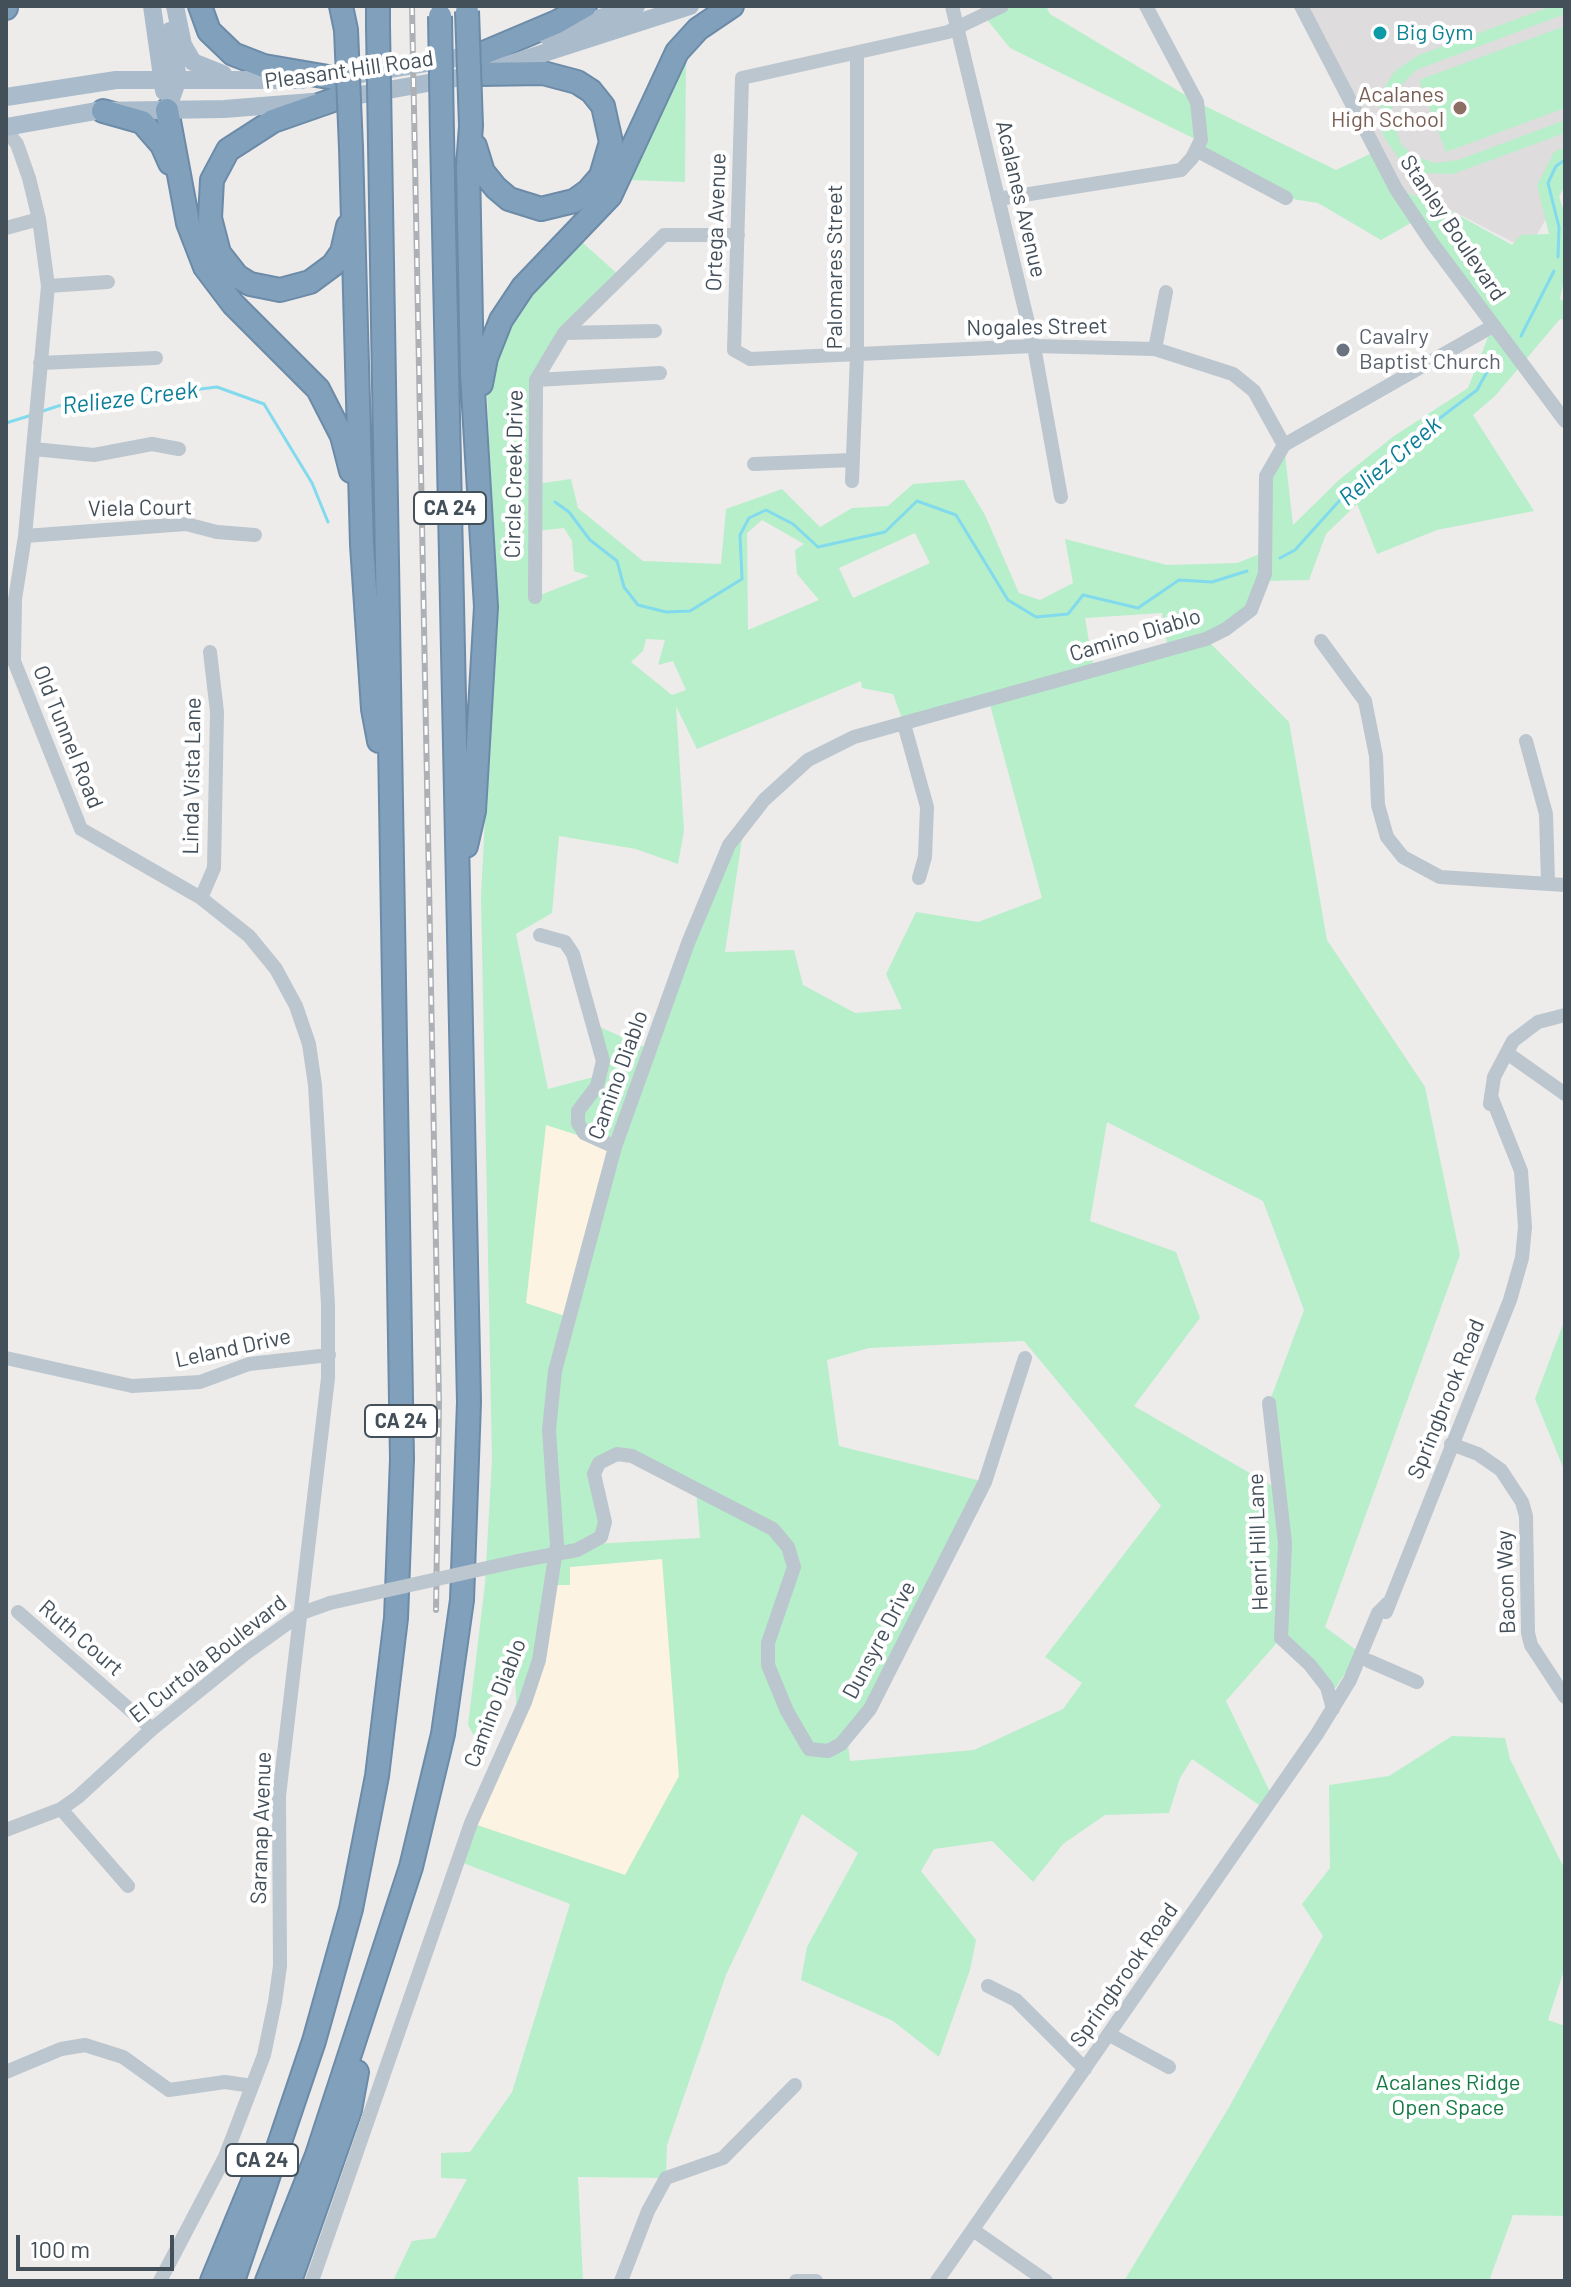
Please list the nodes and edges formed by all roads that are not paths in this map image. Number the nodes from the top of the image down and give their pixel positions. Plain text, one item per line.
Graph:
1 (152, 6) edge
2 (169, 6) edge
3 (175, 6) edge
4 (200, 6) edge
5 (343, 6) edge
6 (585, 6) edge
7 (636, 6) edge
8 (690, 6) edge
9 (732, 6) edge
10 (952, 6) edge
11 (1002, 6) edge
12 (1146, 6) edge
13 (1301, 6) edge
14 (467, 8) edge
15 (440, 11) edge
16 (378, 16) edge
17 (959, 29) junction
18 (857, 53) junction
19 (479, 64) junction
20 (169, 79) junction
21 (249, 80) junction
22 (335, 89) junction
23 (6, 97) edge
24 (167, 110) junction
25 (103, 111) junction
26 (471, 126) junction
27 (6, 128) edge
28 (351, 148) junction
29 (1196, 150) junction
30 (178, 175) junction
31 (1286, 198) dead end
32 (998, 199) junction
33 (39, 219) junction
34 (6, 228) edge
35 (738, 235) junction
36 (108, 282) dead end
37 (48, 286) junction
38 (1166, 292) dead end
39 (1493, 326) junction
40 (655, 331) dead end
41 (564, 333) junction
42 (1033, 346) junction
43 (1155, 349) junction
44 (857, 356) junction
45 (156, 358) dead end
46 (750, 359) joint
47 (40, 363) junction
48 (660, 373) dead end
49 (536, 380) junction
50 (1565, 421) edge
51 (1284, 445) junction
52 (34, 449) junction
53 (179, 449) dead end
54 (477, 453) junction
55 (852, 460) junction
56 (754, 464) dead end
57 (852, 481) dead end
58 (1061, 497) dead end
59 (255, 535) dead end
60 (17, 544) edge
61 (362, 545) junction
62 (535, 597) dead end
63 (1321, 641) dead end
64 (210, 652) dead end
65 (10, 662) edge
66 (904, 724) junction
67 (1526, 741) dead end
68 (390, 793) junction
69 (919, 878) dead end
70 (457, 882) junction
71 (1548, 882) junction
72 (1565, 885) edge
73 (201, 898) junction
74 (540, 935) dead end
75 (1565, 1015) edge
76 (1565, 1023) edge
77 (1508, 1050) junction
78 (1565, 1094) edge
79 (615, 1147) junction
80 (329, 1355) junction
81 (6, 1358) edge
82 (1025, 1358) dead end
83 (1269, 1403) dead end
84 (1451, 1444) junction
85 (556, 1552) junction
86 (1388, 1603) junction
87 (18, 1612) dead end
88 (302, 1613) junction
89 (1369, 1661) junction
90 (1417, 1682) dead end
91 (1343, 1692) junction
92 (1565, 1697) edge
93 (1333, 1709) junction
94 (152, 1729) junction
95 (61, 1809) junction
96 (6, 1830) edge
97 (128, 1886) dead end
98 (988, 1986) dead end
99 (362, 2019) junction
100 (1110, 2035) junction
101 (314, 2041) junction
102 (1169, 2067) dead end
103 (1085, 2069) junction
104 (6, 2072) edge
105 (795, 2085) dead end
106 (252, 2086) junction
107 (317, 2155) junction
108 (973, 2230) junction
109 (160, 2281) edge
110 (212, 2281) edge
111 (233, 2281) edge
112 (267, 2281) edge
113 (281, 2281) edge
114 (290, 2281) edge
115 (312, 2281) edge
116 (621, 2281) edge
117 (796, 2281) edge
118 (816, 2281) edge
119 (937, 2281) edge
120 (1046, 2281) edge

1 - 20 main road
2 - 20 main road
3 - 21 main road
4 - 22 highway
5 - 28 highway, bridge
6 - 19 highway
7 - 19 main road, Pleasant Hill Road
8 - 19 main road, Pleasant Hill Road
9 - 54 highway
10 - 17 street, Acalanes Avenue
11 - 17 street
12 - 29 street
13 - 39 street, Stanley Boulevard
14 - 26 highway, bridge
15 - 70 highway, CA 24, bridge
16 - 68 highway, CA 24, bridge
17 - 18 street
17 - 32 street, Acalanes Avenue
18 - 35 street, Ortega Avenue
18 - 44 street, Palomares Street
19 - 22 main road, Pleasant Hill Road
19 - 26 highway
20 - 21 main road, Pleasant Hill Road
20 - 23 main road, Pleasant Hill Road
20 - 24 main road
21 - 22 main road, Pleasant Hill Road
22 - 24 main road, Pleasant Hill Road
22 - 28 highway
24 - 25 main road, Pleasant Hill Road
24 - 30 highway
25 - 27 main road, Pleasant Hill Road
25 - 30 highway
26 - 54 highway
27 - 33 street, Old Tunnel Road
28 - 61 highway
29 - 31 street
29 - 32 street
30 - 61 highway
32 - 42 street, Acalanes Avenue
33 - 34 street
33 - 37 street, Old Tunnel Road
35 - 41 street, Circle Creek Drive
35 - 46 street, Ortega Avenue
36 - 37 street
37 - 47 street, Old Tunnel Road
38 - 43 street
39 - 50 street, Stanley Boulevard
39 - 51 street
40 - 41 street
41 - 49 street, Circle Creek Drive
42 - 43 street, Nogales Street
42 - 44 street, Nogales Street
42 - 58 street, Acalanes Avenue
43 - 51 street, Nogales Street
44 - 46 street, Nogales Street
44 - 55 street, Palomares Street
45 - 47 street
47 - 52 street, Old Tunnel Road
48 - 49 street
49 - 62 street, Circle Creek Drive
51 - 66 street, Camino Diablo
52 - 53 street
52 - 60 street, Old Tunnel Road
54 - 70 highway
55 - 56 street
55 - 57 street, Palomares Street
59 - 60 street, Viela Court
60 - 65 street, Old Tunnel Road
61 - 68 highway
63 - 71 street
64 - 73 street, Linda Vista Lane
65 - 73 street, Old Tunnel Road
66 - 69 street
66 - 79 street, Camino Diablo
67 - 71 street
68 - 101 highway, CA 24
70 - 99 highway, CA 24
71 - 72 street
73 - 80 street, Old Tunnel Road
74 - 79 street
75 - 77 street
76 - 77 street
77 - 78 street
77 - 84 street, Springbrook Road
79 - 85 street, Camino Diablo
80 - 81 street, Leland Drive
80 - 88 street, Saranap Avenue
82 - 85 street, Dunsyre Drive
83 - 93 street, Henri Hill Lane
84 - 86 street, Springbrook Road
84 - 92 street, Bacon Way
85 - 88 street, El Curtola Boulevard, bridge
85 - 115 street, Camino Diablo
86 - 89 street, Springbrook Road
86 - 91 street, Springbrook Road
87 - 94 street, Ruth Court
88 - 94 street, El Curtola Boulevard
88 - 106 street, Saranap Avenue
89 - 90 street
89 - 91 street, Springbrook Road
91 - 93 street, Springbrook Road
93 - 100 street, Springbrook Road
94 - 95 street, El Curtola Boulevard
95 - 96 street, El Curtola Boulevard
95 - 97 street
98 - 103 street
99 - 107 highway, CA 24
99 - 114 highway
100 - 102 street
100 - 103 street, Springbrook Road
101 - 110 highway, CA 24
101 - 111 highway
103 - 108 street, Springbrook Road
104 - 106 street
105 - 116 street
106 - 109 street, Saranap Avenue
107 - 112 highway, CA 24
107 - 113 highway
108 - 119 street, Springbrook Road
108 - 120 street
117 - 118 street

